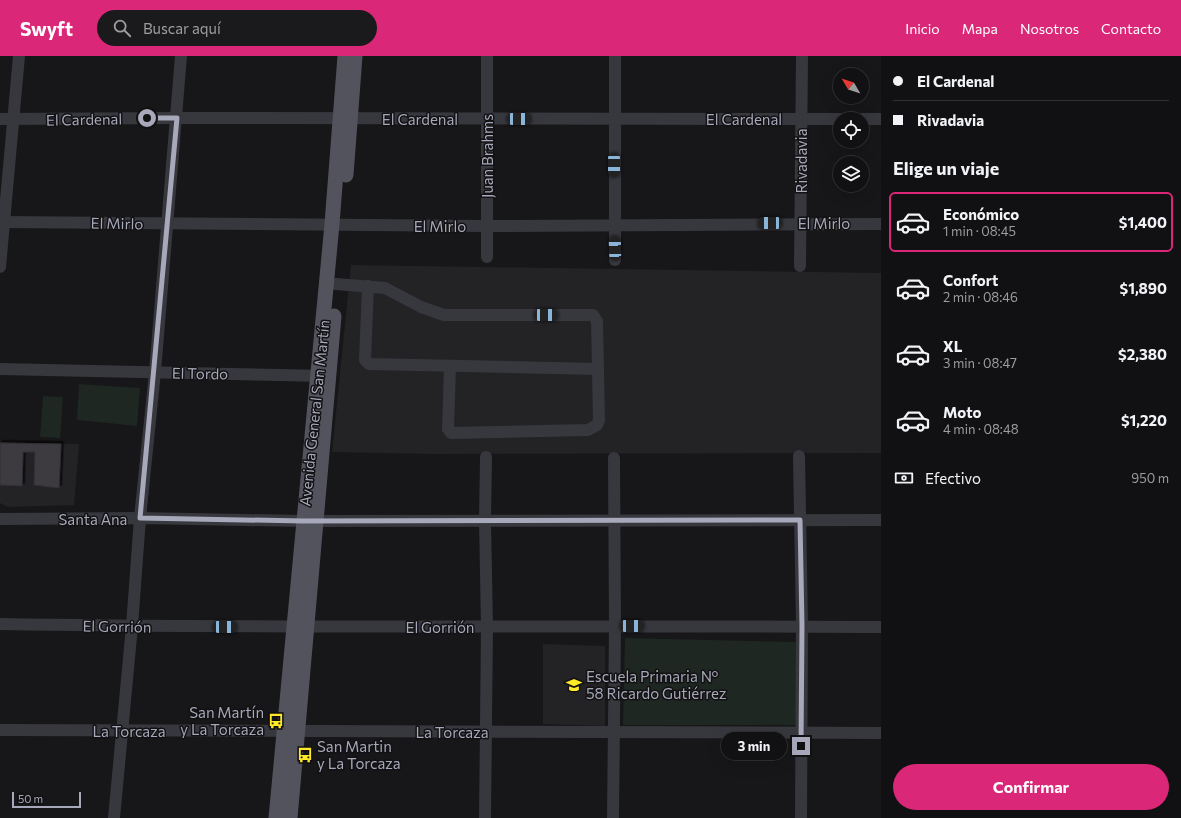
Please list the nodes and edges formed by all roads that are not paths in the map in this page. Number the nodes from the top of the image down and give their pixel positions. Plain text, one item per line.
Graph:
1 (19, 56) edge
2 (181, 56) edge
3 (345, 56) edge
4 (355, 56) edge
5 (487, 56) edge
6 (615, 56) edge
7 (802, 56) edge
8 (177, 118) junction
9 (345, 118) junction
10 (0, 119) edge
11 (487, 119) junction
12 (802, 119) junction
13 (833, 119) edge
14 (869, 119) edge
15 (881, 119) edge
16 (14, 120) junction
17 (615, 120) junction
18 (2, 222) edge
19 (801, 223) junction
20 (167, 224) junction
21 (337, 224) junction
22 (881, 224) edge
23 (614, 225) junction
24 (486, 226) junction
25 (487, 257) dead end
26 (615, 260) dead end
27 (800, 266) dead end
28 (0, 267) edge
29 (331, 283) junction
30 (368, 286) junction
31 (450, 366) junction
32 (0, 368) edge
33 (598, 369) junction
34 (154, 372) junction
35 (323, 376) junction
36 (800, 456) dead end
37 (486, 457) dead end
38 (614, 458) dead end
39 (140, 518) junction
40 (0, 519) edge
41 (485, 520) junction
42 (615, 520) junction
43 (800, 520) junction
44 (881, 520) edge
45 (309, 521) junction
46 (0, 624) edge
47 (132, 626) junction
48 (616, 626) junction
49 (802, 626) junction
50 (487, 627) junction
51 (881, 627) edge
52 (301, 628) junction
53 (0, 730) edge
54 (122, 731) junction
55 (291, 732) junction
56 (801, 732) junction
57 (486, 733) junction
58 (613, 733) junction
59 (881, 733) edge
60 (114, 818) edge
61 (276, 818) edge
62 (290, 818) edge
63 (485, 818) edge
64 (613, 818) edge
65 (801, 818) edge

1 - 16 street
2 - 8 street
3 - 9 main road, Avenida General San Martín
4 - 9 main road, Avenida General San Martín
5 - 11 street, Juan Brahms
6 - 17 street
7 - 12 street, Rivadavia
8 - 9 street, El Cardenal
8 - 16 street, El Cardenal
8 - 20 street
9 - 11 street, El Cardenal
9 - 21 main road, Avenida General San Martín
10 - 16 street, El Cardenal
11 - 17 street, El Cardenal
11 - 24 street, Juan Brahms
12 - 13 street, El Cardenal
12 - 17 street, El Cardenal
12 - 19 street, Rivadavia
14 - 15 street
16 - 18 street
17 - 23 street
18 - 20 street, El Mirlo
18 - 28 street
19 - 22 street, El Mirlo
19 - 23 street, El Mirlo
19 - 27 street, Rivadavia
20 - 21 street, El Mirlo
20 - 34 street
21 - 24 street, El Mirlo
21 - 29 main road, Avenida General San Martín
23 - 24 street, El Mirlo
23 - 26 street
24 - 25 street, Juan Brahms
29 - 30 street
29 - 35 main road, Avenida General San Martín
30 - 31 street
30 - 33 street
31 - 33 street
31 - 33 street
32 - 34 street, El Tordo
34 - 35 street, El Tordo
34 - 39 street
35 - 45 main road, Avenida General San Martín
36 - 43 street
37 - 41 street
38 - 42 street
39 - 40 street, Santa Ana
39 - 45 street, Santa Ana
39 - 47 street
41 - 42 street, Santa Ana
41 - 45 street, Santa Ana
41 - 50 street
42 - 43 street, Santa Ana
42 - 48 street
43 - 44 street, Santa Ana
43 - 49 street
45 - 52 main road, Avenida General San Martín
46 - 47 street, El Gorrión
47 - 52 street, El Gorrión
47 - 54 street
48 - 49 street, El Gorrión
48 - 50 street, El Gorrión
48 - 58 street
49 - 51 street, El Gorrión
49 - 56 street
50 - 52 street, El Gorrión
50 - 57 street
52 - 55 main road, Avenida General San Martín
53 - 54 street, La Torcaza
54 - 55 street, La Torcaza
54 - 60 street
55 - 57 street, La Torcaza
55 - 61 main road, Avenida General San Martín
55 - 62 main road, Avenida General San Martín
56 - 58 street, La Torcaza
56 - 59 street, La Torcaza
56 - 65 street
57 - 58 street, La Torcaza
57 - 63 street
58 - 64 street

